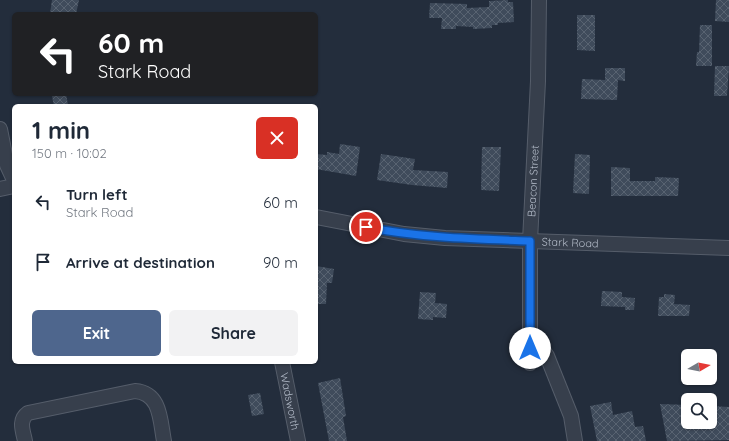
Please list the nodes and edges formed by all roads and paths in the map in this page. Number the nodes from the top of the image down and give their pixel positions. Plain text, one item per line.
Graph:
1 (539, 0) edge
2 (0, 129) edge
3 (12, 176) edge
4 (12, 186) edge
5 (0, 189) edge
6 (318, 217) edge
7 (530, 241) junction
8 (729, 248) edge
9 (530, 333) junction
10 (530, 363) dead end
11 (282, 364) edge
12 (25, 441) edge
13 (164, 441) edge
14 (298, 441) edge
15 (575, 441) edge

1 - 7 street, Beacon Street
2 - 3 street
4 - 5 street
6 - 7 street, Stark Road
7 - 8 street, Stark Road
7 - 9 street, Beacon Street
9 - 10 street, Beacon Street
9 - 15 street
11 - 14 street, Wadsworth
12 - 13 street

